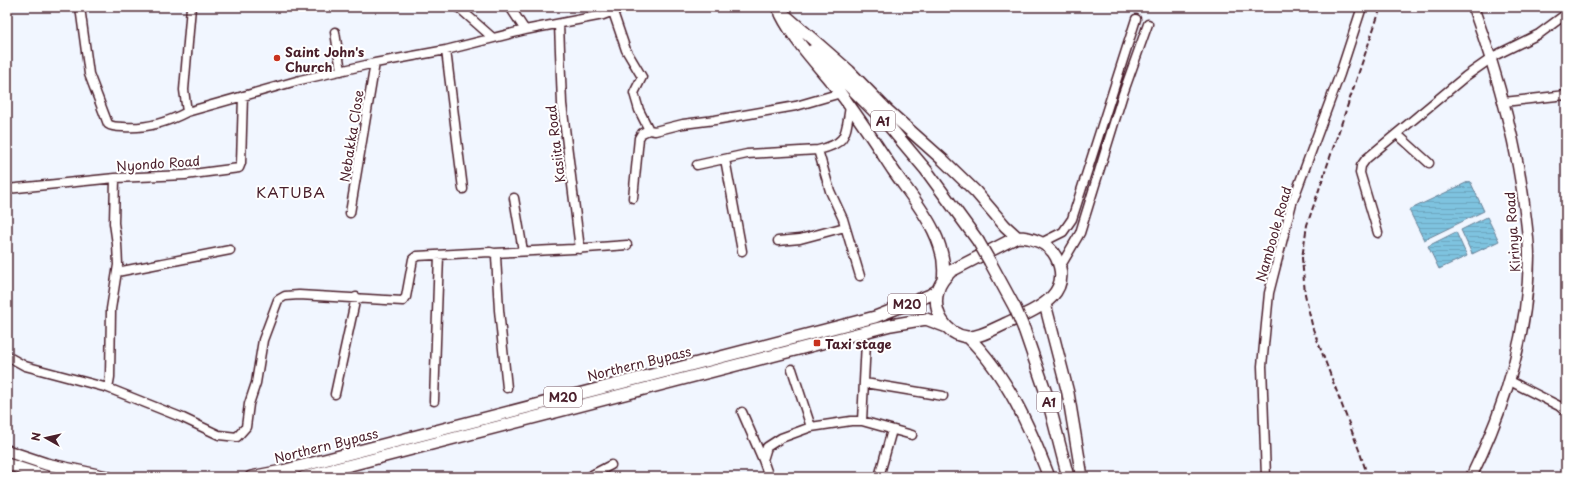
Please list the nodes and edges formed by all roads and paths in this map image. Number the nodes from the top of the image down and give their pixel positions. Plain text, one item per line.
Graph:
1 (80, 7) edge
2 (191, 7) edge
3 (458, 7) edge
4 (510, 7) edge
5 (624, 7) edge
6 (1362, 7) edge
7 (1473, 7) edge
8 (778, 8) edge
9 (614, 12) junction
10 (1566, 14) edge
11 (1136, 19) dead end
12 (559, 24) junction
13 (1148, 24) dead end
14 (525, 30) junction
15 (335, 32) dead end
16 (493, 38) junction
17 (446, 50) junction
18 (1491, 58) junction
19 (375, 63) junction
20 (341, 71) junction
21 (841, 93) junction
22 (1566, 95) edge
23 (243, 96) junction
24 (1504, 102) junction
25 (850, 107) junction
26 (187, 112) junction
27 (649, 130) junction
28 (1397, 134) junction
29 (818, 150) junction
30 (725, 159) junction
31 (1429, 163) dead end
32 (697, 165) dead end
33 (115, 178) junction
34 (7, 189) edge
35 (463, 189) dead end
36 (514, 198) dead end
37 (633, 198) dead end
38 (350, 213) dead end
39 (845, 227) junction
40 (1378, 233) dead end
41 (1017, 237) junction
42 (778, 241) dead end
43 (1041, 243) junction
44 (627, 245) dead end
45 (580, 249) junction
46 (230, 250) dead end
47 (523, 251) junction
48 (742, 251) dead end
49 (494, 253) junction
50 (439, 255) junction
51 (1060, 267) junction
52 (117, 272) junction
53 (860, 276) dead end
54 (940, 286) junction
55 (356, 297) junction
56 (1045, 304) junction
57 (948, 327) junction
58 (968, 337) junction
59 (866, 342) dead end
60 (7, 356) edge
61 (792, 369) dead end
62 (1510, 381) junction
63 (865, 383) junction
64 (108, 388) junction
65 (508, 388) dead end
66 (335, 394) dead end
67 (943, 396) dead end
68 (434, 401) dead end
69 (742, 412) dead end
70 (1566, 412) edge
71 (862, 421) junction
72 (811, 427) junction
73 (892, 430) junction
74 (912, 435) dead end
75 (7, 451) edge
76 (763, 460) junction
77 (7, 464) edge
78 (611, 465) dead end
79 (47, 477) edge
80 (107, 477) edge
81 (251, 477) edge
82 (304, 477) edge
83 (588, 477) edge
84 (769, 477) edge
85 (879, 477) edge
86 (1049, 477) edge
87 (1068, 477) edge
88 (1082, 477) edge
89 (1266, 477) edge
90 (1471, 477) edge

1 - 26 street
2 - 26 street
3 - 16 street
4 - 14 street
5 - 9 street
6 - 89 street, Namboole Road
7 - 18 main road, Kirinya Road
8 - 21 highway
8 - 41 highway
8 - 87 highway, A1, bridge
9 - 12 street
9 - 27 street
10 - 18 street
11 - 43 street
12 - 14 street
12 - 45 street, Kasiita Road
13 - 51 street
14 - 16 street
15 - 20 street
16 - 17 street
17 - 19 street
17 - 35 street
18 - 24 main road, Kirinya Road
18 - 28 street
19 - 20 street
19 - 38 street, Nebakka Close
20 - 23 street
21 - 25 highway
21 - 27 street
22 - 24 street
23 - 26 street
23 - 33 street, Nyondo Road
24 - 62 main road, Kirinya Road
25 - 29 street
25 - 54 highway
27 - 37 street
28 - 31 street
28 - 40 street
29 - 30 street
29 - 39 street
30 - 32 street
30 - 48 street
33 - 34 street, Nyondo Road
33 - 52 street
36 - 47 street
39 - 42 street
39 - 53 street
41 - 43 highway
41 - 54 highway
43 - 51 highway
44 - 45 street
45 - 47 street
46 - 52 street
47 - 49 street
49 - 50 street
49 - 65 street
50 - 55 street
50 - 68 street
51 - 56 highway
52 - 64 street
54 - 57 highway
54 - 81 highway, Northern Bypass / M20
55 - 64 street
55 - 66 street
56 - 58 highway
56 - 88 highway
57 - 58 highway
57 - 82 highway, Northern Bypass / M20
58 - 86 highway
59 - 63 street
60 - 64 street
61 - 72 street
62 - 70 street
62 - 90 main road, Kirinya Road
63 - 67 street
63 - 71 street
69 - 76 street
71 - 72 street
71 - 73 street
72 - 76 street
73 - 74 street
73 - 85 street
75 - 80 highway
76 - 84 street
77 - 79 highway
78 - 83 street

